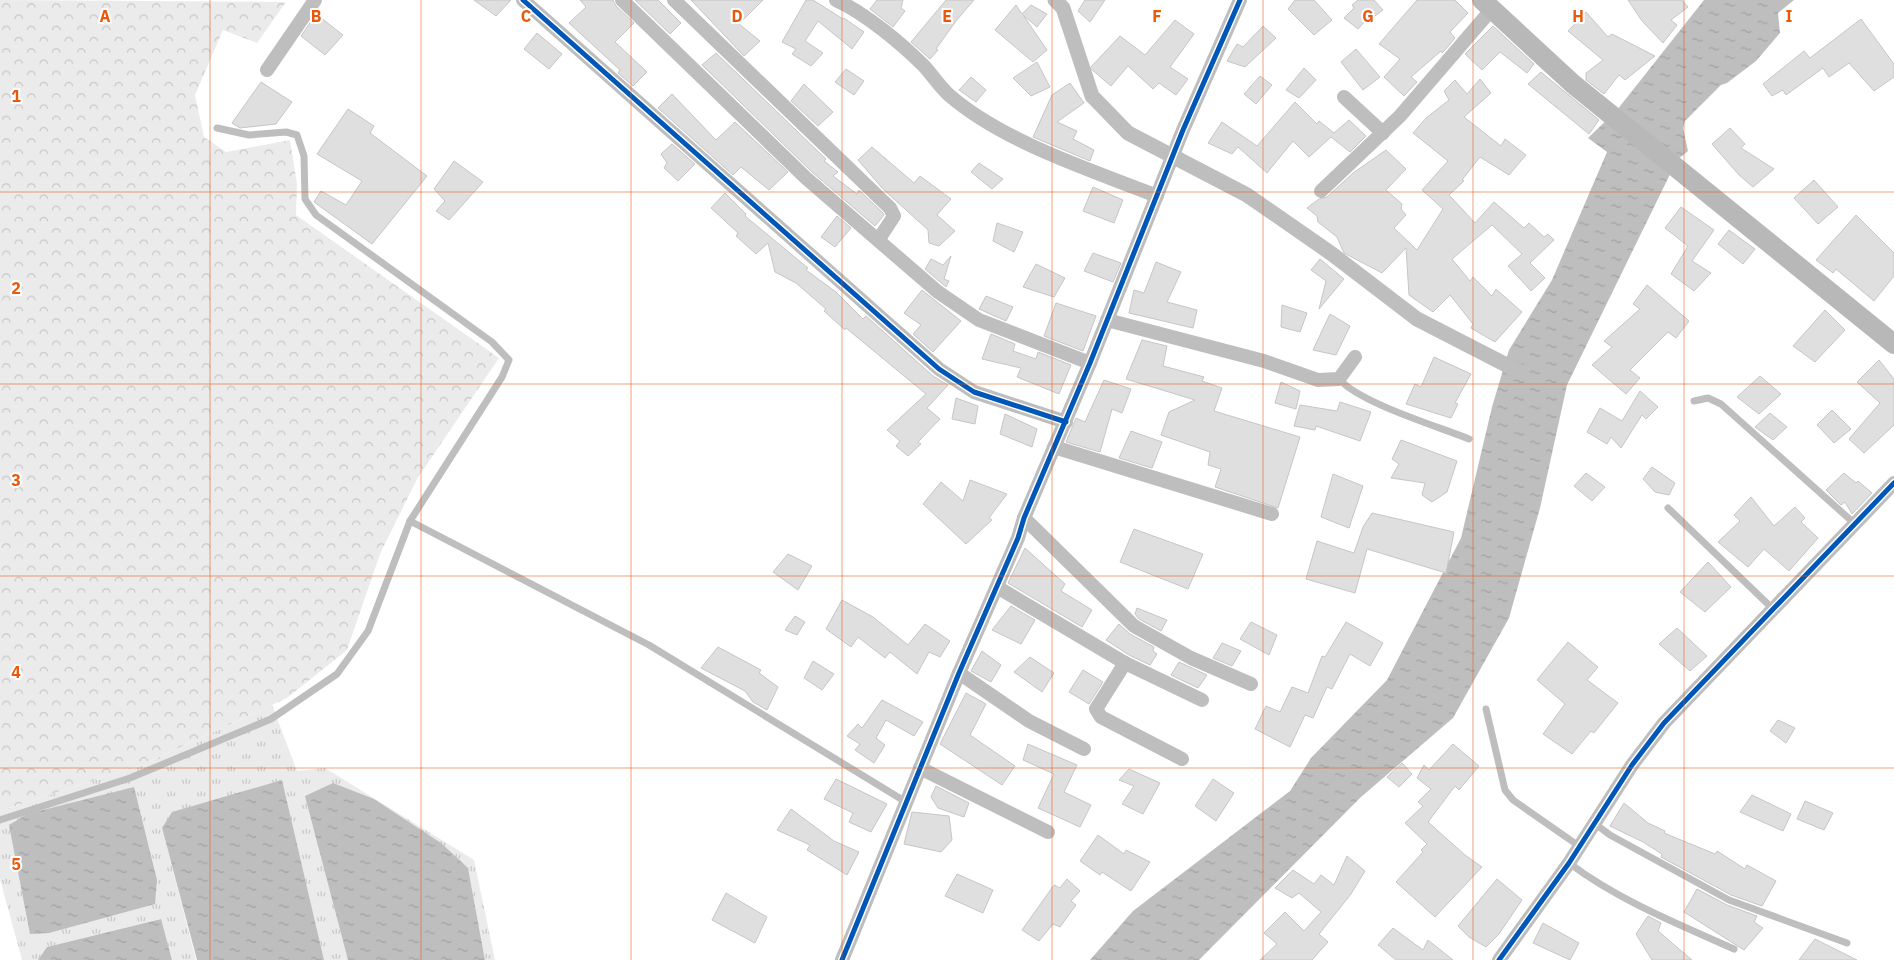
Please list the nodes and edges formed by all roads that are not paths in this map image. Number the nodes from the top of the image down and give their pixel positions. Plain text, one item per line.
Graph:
1 (315, 0) edge
2 (523, 0) edge
3 (622, 0) edge
4 (674, 0) edge
5 (836, 0) edge
6 (1240, 0) edge
7 (1487, 5) edge
8 (267, 70) dead end
9 (1344, 97) dead end
10 (217, 128) dead end
11 (1383, 133) junction
12 (1320, 191) dead end
13 (1158, 194) junction
14 (879, 239) junction
15 (1107, 320) junction
16 (1894, 344) edge
17 (1355, 356) dead end
18 (1090, 363) junction
19 (1339, 379) junction
20 (1694, 401) dead end
21 (1066, 422) junction
22 (1469, 439) dead end
23 (1054, 447) junction
24 (1894, 484) edge
25 (1668, 508) dead end
26 (1272, 514) dead end
27 (1024, 518) junction
28 (410, 521) junction
29 (1855, 524) junction
30 (996, 587) junction
31 (1773, 609) junction
32 (1125, 663) junction
33 (959, 673) junction
34 (1251, 684) dead end
35 (1202, 700) dead end
36 (1486, 709) dead end
37 (1084, 749) dead end
38 (1182, 759) dead end
39 (920, 768) junction
40 (906, 802) junction
41 (0, 820) edge
42 (1594, 823) junction
43 (1048, 832) dead end
44 (1579, 846) junction
45 (1569, 864) junction
46 (1847, 943) dead end
47 (1734, 949) dead end
48 (848, 958) edge
49 (1499, 960) edge

1 - 8 street
2 - 21 street
3 - 14 street
4 - 14 street
5 - 13 street
6 - 13 street
7 - 11 street
7 - 16 street
9 - 11 street
10 - 28 lane
11 - 12 street
13 - 15 street
14 - 18 street
15 - 18 street
15 - 19 street
17 - 19 street
18 - 21 street
19 - 22 lane
20 - 29 lane
21 - 23 street
23 - 26 street
23 - 27 street
24 - 29 street
25 - 31 lane
27 - 30 street
27 - 34 street
28 - 40 lane
28 - 41 lane
29 - 31 street
30 - 32 street
30 - 33 street
31 - 42 street
32 - 35 street
32 - 38 street
33 - 37 street
33 - 39 street
36 - 44 lane
39 - 40 street
39 - 43 street
40 - 48 street
42 - 44 street
42 - 46 lane
44 - 45 street
45 - 47 lane
45 - 49 street

